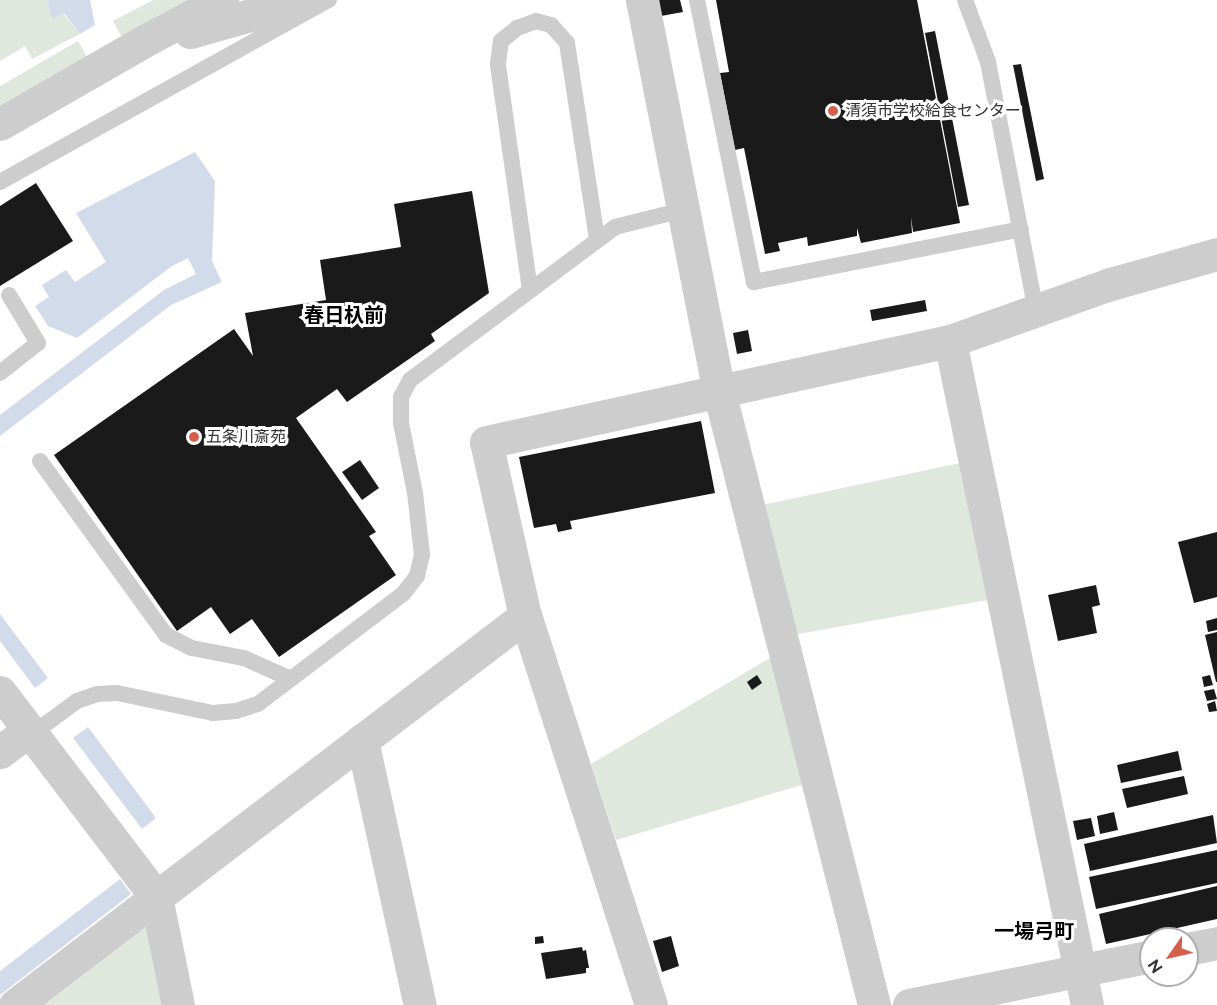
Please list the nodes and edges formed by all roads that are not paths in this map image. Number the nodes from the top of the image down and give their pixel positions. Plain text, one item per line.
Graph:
1 (222, 0) edge
2 (304, 0) edge
3 (329, 0) edge
4 (642, 0) edge
5 (697, 0) edge
6 (965, 0) edge
7 (146, 40) junction
8 (0, 124) edge
9 (0, 182) edge
10 (683, 210) junction
11 (1021, 229) junction
12 (597, 240) junction
13 (1217, 254) edge
14 (530, 290) junction
15 (9, 295) dead end
16 (1036, 310) junction
17 (950, 341) junction
18 (0, 374) edge
19 (719, 391) junction
20 (40, 461) dead end
21 (525, 616) junction
22 (291, 679) junction
23 (0, 692) edge
24 (30, 732) junction
25 (362, 740) junction
26 (0, 752) edge
27 (156, 897) junction
28 (1217, 943) edge
29 (1199, 947) edge
30 (1139, 959) edge
31 (1080, 971) junction
32 (15, 1005) edge
33 (178, 1005) edge
34 (420, 1005) edge
35 (651, 1005) edge
36 (874, 1005) edge
37 (909, 1005) edge
38 (1087, 1005) edge

1 - 7 street
2 - 7 street
3 - 9 lane
4 - 10 street
5 - 11 lane
6 - 11 lane
7 - 8 street
10 - 12 lane
10 - 19 street
11 - 16 lane
12 - 14 lane
12 - 14 lane
13 - 16 street
14 - 22 lane
15 - 18 lane
16 - 17 street
17 - 19 street
17 - 31 street
19 - 21 street
19 - 36 street
20 - 22 lane
21 - 25 street
21 - 35 street
22 - 24 lane
23 - 24 street
24 - 26 street
24 - 27 street
25 - 27 street
25 - 34 street
27 - 32 street
27 - 33 street
28 - 29 street
30 - 31 street
31 - 37 street
31 - 38 street

